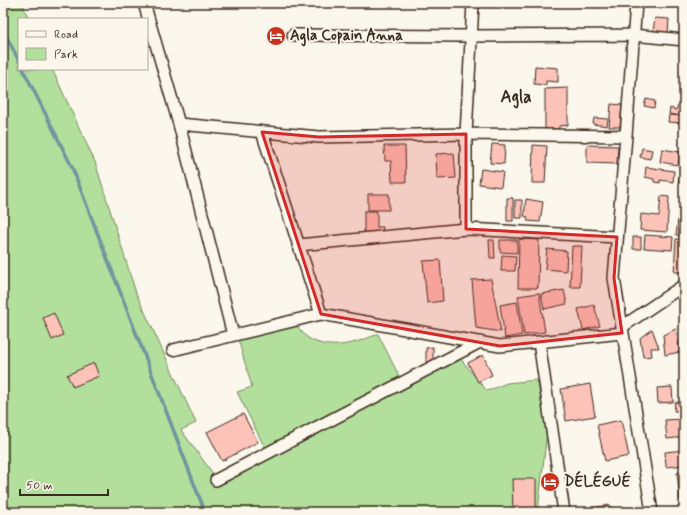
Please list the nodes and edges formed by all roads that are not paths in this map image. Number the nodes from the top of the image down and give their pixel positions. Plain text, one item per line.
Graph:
1 (144, 3) edge
2 (473, 3) edge
3 (636, 3) edge
4 (293, 35) dead end
5 (633, 35) junction
6 (472, 36) junction
7 (684, 40) edge
8 (179, 124) junction
9 (262, 132) junction
10 (466, 134) junction
11 (626, 136) junction
12 (466, 229) junction
13 (617, 237) junction
14 (298, 245) junction
15 (684, 285) edge
16 (321, 314) junction
17 (622, 330) junction
18 (233, 335) junction
19 (480, 342) junction
20 (539, 342) junction
21 (173, 350) dead end
22 (216, 480) dead end
23 (564, 512) edge
24 (652, 512) edge

1 - 8 street
2 - 6 street
3 - 5 street
4 - 6 street
5 - 6 street
5 - 7 street
5 - 11 street
6 - 10 street
8 - 9 street
8 - 18 street
9 - 10 street
9 - 14 street
10 - 11 street
10 - 12 street
11 - 13 street
12 - 13 street
12 - 14 street
13 - 17 street
14 - 16 street
15 - 17 street
16 - 18 street
16 - 19 street
17 - 20 street
17 - 24 street
18 - 21 street
19 - 20 street
19 - 22 street
20 - 23 street

